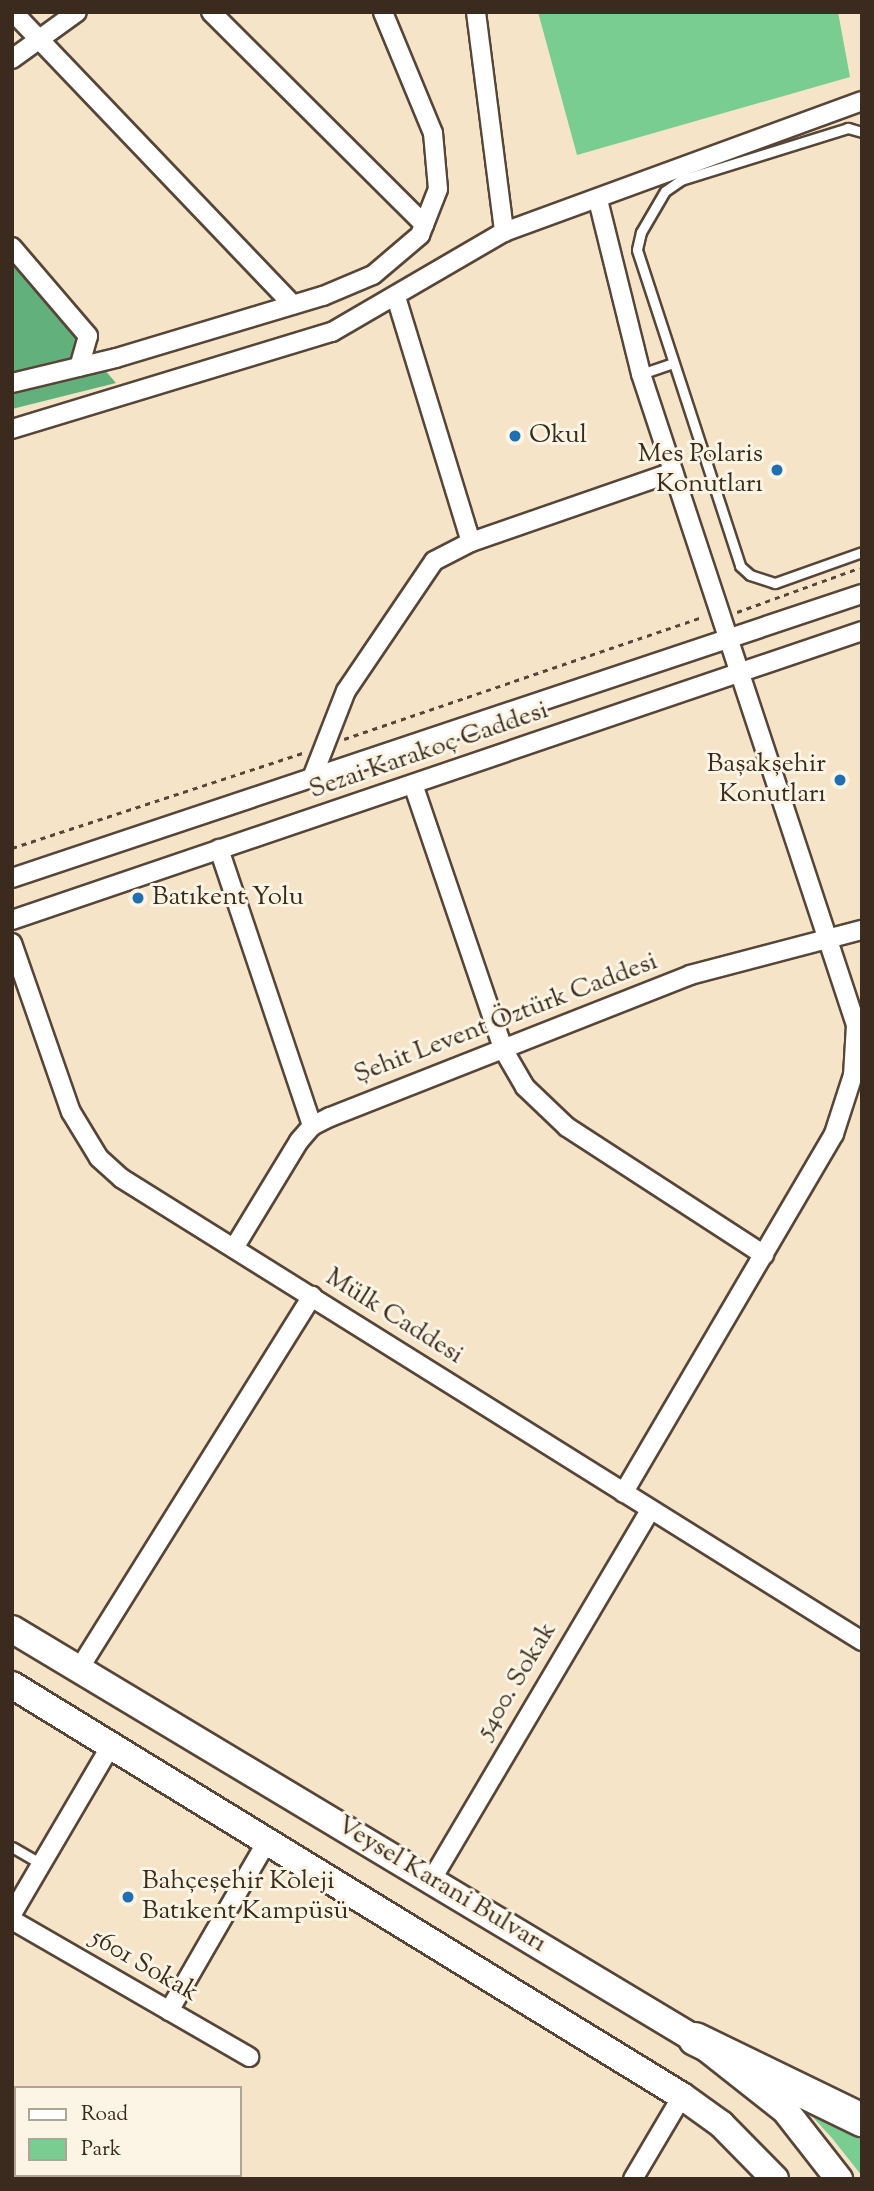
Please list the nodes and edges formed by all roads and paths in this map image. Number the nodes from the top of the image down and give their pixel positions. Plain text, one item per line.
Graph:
1 (13, 12) edge
2 (77, 12) edge
3 (211, 12) edge
4 (383, 12) edge
5 (476, 12) edge
6 (40, 40) junction
7 (12, 59) edge
8 (862, 101) edge
9 (862, 132) edge
10 (598, 200) junction
11 (424, 224) junction
12 (504, 232) junction
13 (12, 247) edge
14 (396, 297) junction
15 (293, 305) junction
16 (673, 363) junction
17 (79, 367) junction
18 (642, 374) junction
19 (16, 383) edge
20 (12, 429) edge
21 (673, 472) junction
22 (471, 542) junction
23 (862, 552) edge
24 (862, 567) edge
25 (862, 594) edge
26 (742, 611) dead end
27 (696, 618) dead end
28 (862, 631) edge
29 (729, 640) junction
30 (739, 671) junction
31 (351, 737) dead end
32 (282, 759) dead end
33 (312, 778) junction
34 (414, 787) junction
35 (12, 848) edge
36 (219, 849) junction
37 (12, 878) edge
38 (12, 920) edge
39 (862, 930) edge
40 (827, 938) junction
41 (12, 943) edge
42 (503, 1049) junction
43 (312, 1126) junction
44 (234, 1248) junction
45 (764, 1255) junction
46 (312, 1296) junction
47 (623, 1493) junction
48 (650, 1511) junction
49 (12, 1629) edge
50 (862, 1641) edge
51 (79, 1669) junction
52 (12, 1685) edge
53 (111, 1745) junction
54 (267, 1841) junction
55 (12, 1847) edge
56 (41, 1864) junction
57 (432, 1879) junction
58 (12, 1914) edge
59 (12, 1920) edge
60 (169, 2011) junction
61 (695, 2039) junction
62 (249, 2057) dead end
63 (682, 2096) junction
64 (862, 2120) edge
65 (633, 2179) edge
66 (775, 2179) edge
67 (839, 2179) edge

1 - 6 street
2 - 6 street
3 - 11 street
4 - 11 street
5 - 12 street
6 - 7 street
6 - 15 street
8 - 10 street
9 - 16 lane
10 - 12 street
10 - 18 street
11 - 15 street
12 - 14 street
13 - 17 street
14 - 20 street
14 - 22 street
15 - 17 street
16 - 18 lane
16 - 23 lane
17 - 19 street
18 - 21 street
21 - 22 street
21 - 29 street
22 - 33 street
24 - 26 path
25 - 29 street
27 - 31 path
28 - 30 street, Sezai Karakoç Caddesi
29 - 30 street
29 - 33 street
30 - 34 street, Sezai Karakoç Caddesi
30 - 40 street
32 - 35 path
33 - 37 street
34 - 36 street, Sezai Karakoç Caddesi
34 - 42 street
36 - 38 street, Sezai Karakoç Caddesi
36 - 43 street
39 - 40 street, Şehit Levent Öztürk Caddesi
40 - 42 street, Şehit Levent Öztürk Caddesi
40 - 45 street
41 - 44 street, Mülk Caddesi
42 - 43 street, Şehit Levent Öztürk Caddesi
42 - 45 street
43 - 44 street
44 - 46 street, Mülk Caddesi
45 - 47 street
46 - 47 street, Mülk Caddesi
46 - 51 street
47 - 48 street, Mülk Caddesi
48 - 50 street, Mülk Caddesi
48 - 57 street, 5400. Sokak
49 - 51 main road, Veysel Karani Bulvarı
51 - 57 main road, Veysel Karani Bulvarı
52 - 53 main road, Veysel Karani Bulvarı
53 - 54 main road, Veysel Karani Bulvarı
53 - 56 street
54 - 60 street
54 - 63 main road, Veysel Karani Bulvarı
55 - 56 lane
56 - 58 street
57 - 61 main road, Veysel Karani Bulvarı
59 - 60 street, 5601 Sokak
60 - 62 street, 5601 Sokak
61 - 64 highway
61 - 67 main road, Veysel Karani Bulvarı
63 - 65 street
63 - 66 main road, Veysel Karani Bulvarı

